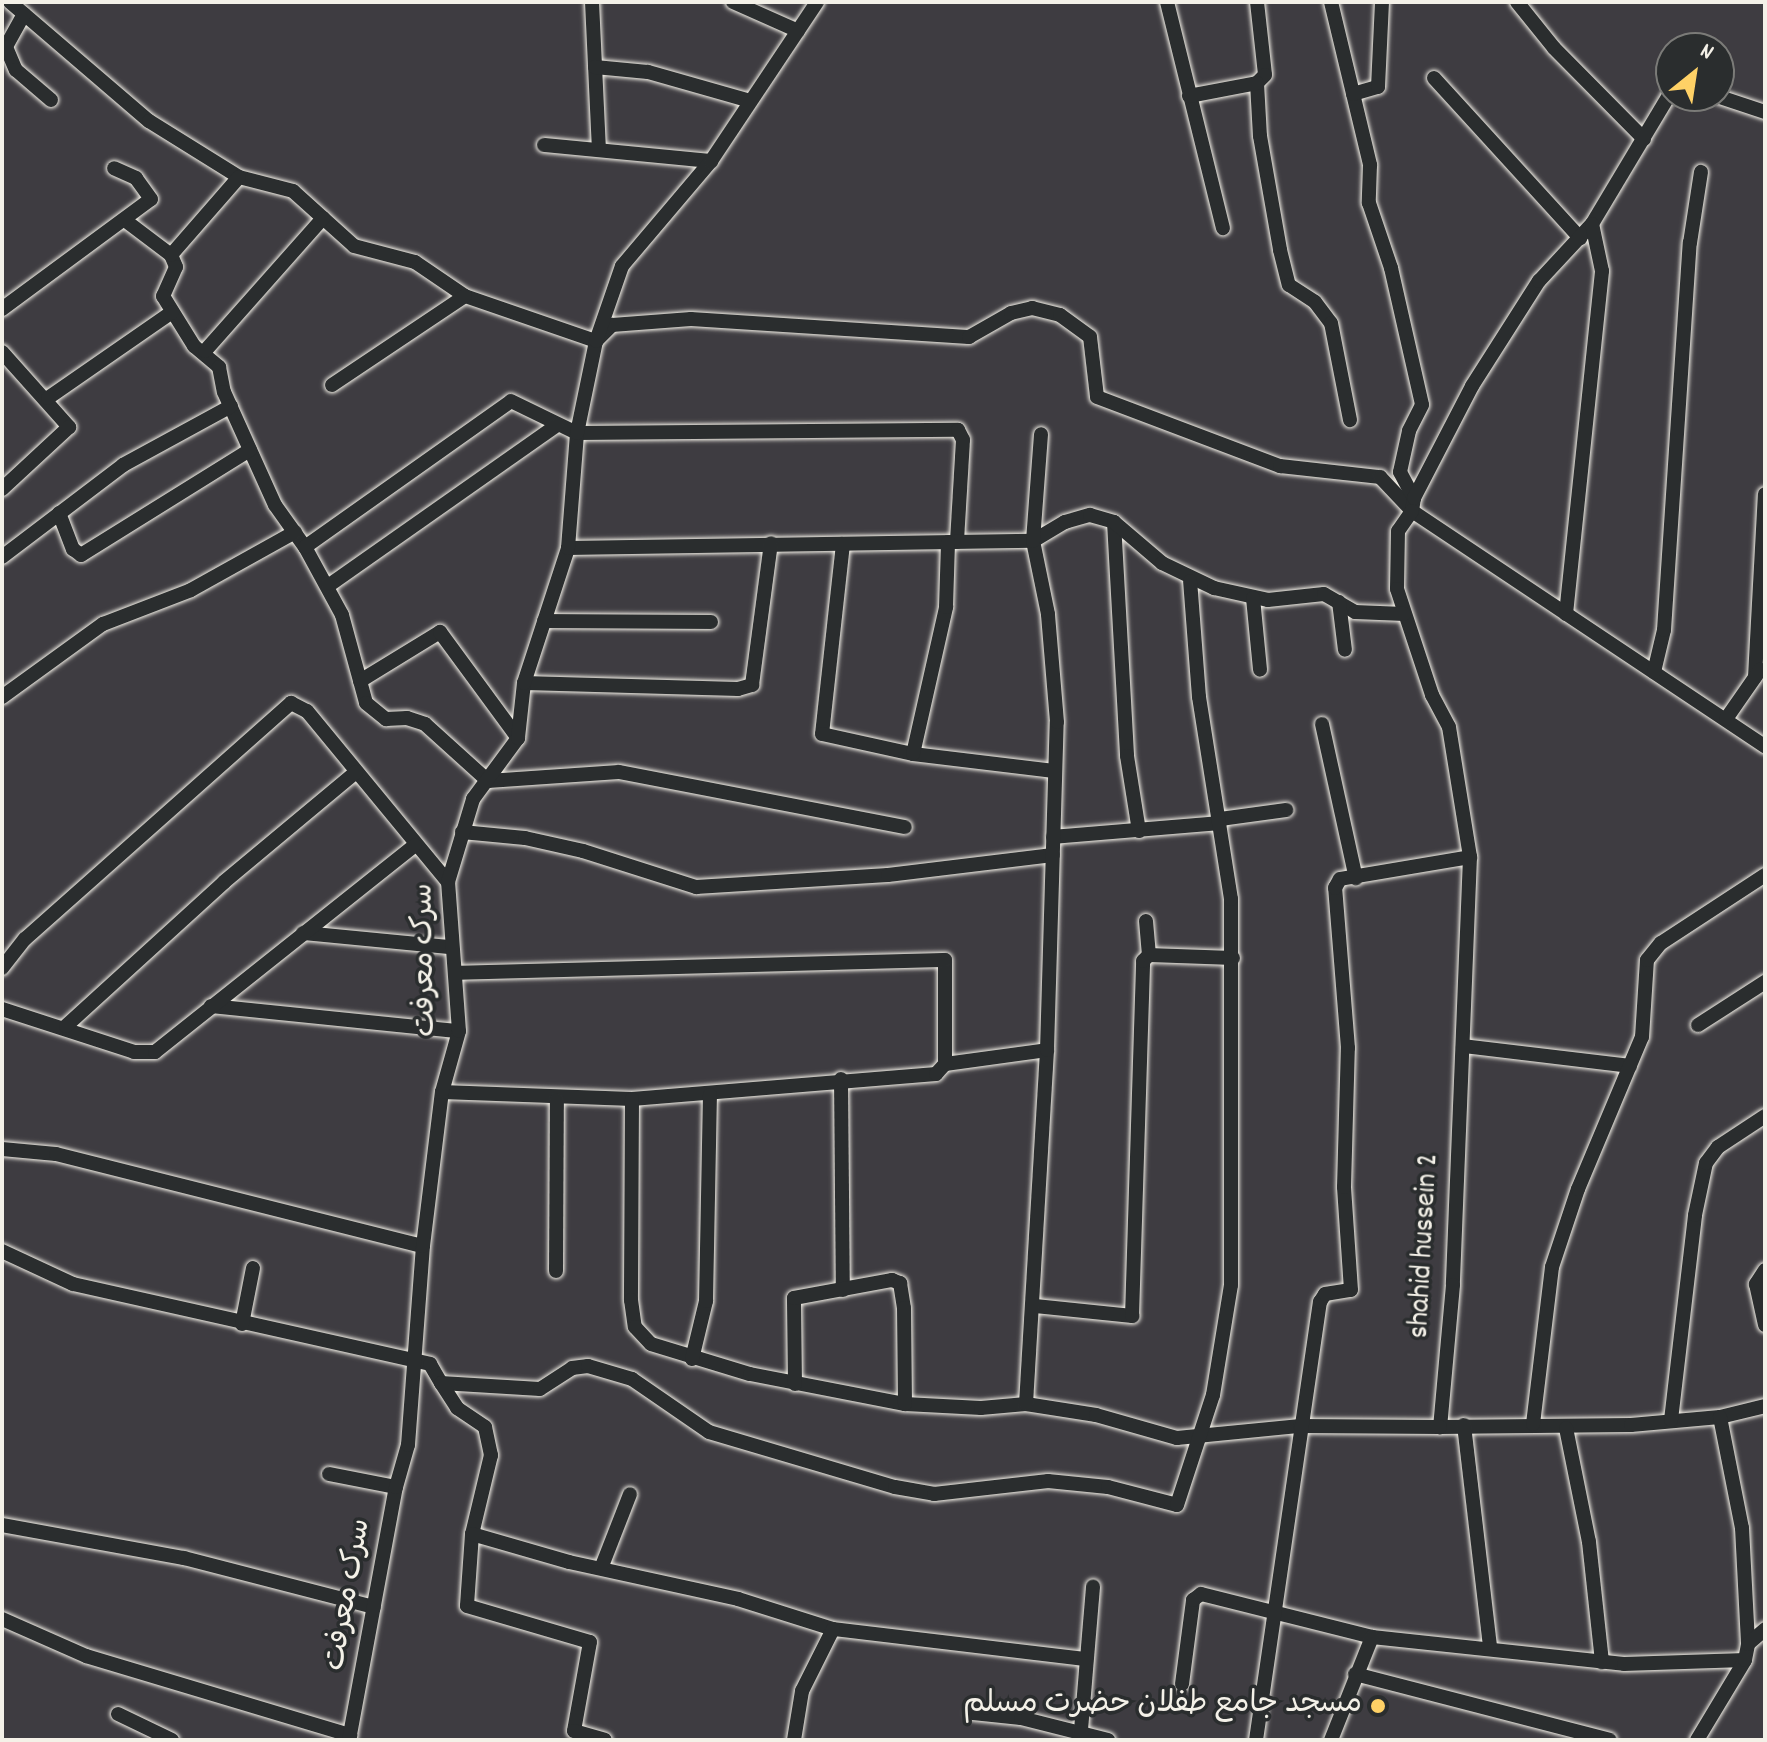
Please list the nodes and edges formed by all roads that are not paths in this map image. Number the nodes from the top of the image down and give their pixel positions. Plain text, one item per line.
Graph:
1 (10, 2) edge
2 (592, 2) edge
3 (733, 2) edge
4 (817, 2) edge
5 (1167, 2) edge
6 (1257, 2) edge
7 (1331, 2) edge
8 (1382, 2) edge
9 (1517, 2) edge
10 (24, 14) junction
11 (798, 31) junction
12 (6, 56) edge
13 (595, 67) junction
14 (1434, 78) dead end
15 (1257, 83) junction
16 (1353, 94) junction
17 (1189, 96) junction
18 (51, 100) dead end
19 (747, 100) junction
20 (1735, 102) edge
21 (1660, 112) edge
22 (1765, 112) edge
23 (1644, 139) junction
24 (544, 145) dead end
25 (599, 150) junction
26 (711, 161) junction
27 (114, 168) dead end
28 (1701, 172) dead end
29 (239, 177) junction
30 (323, 218) junction
31 (126, 221) junction
32 (1592, 224) junction
33 (1223, 228) dead end
34 (1580, 238) junction
35 (171, 255) junction
36 (465, 296) junction
37 (2, 309) edge
38 (172, 312) junction
39 (596, 341) junction
40 (205, 351) junction
41 (2, 352) edge
42 (332, 385) dead end
43 (48, 398) junction
44 (231, 406) junction
45 (1350, 420) dead end
46 (557, 425) junction
47 (577, 433) junction
48 (1041, 434) dead end
49 (250, 450) junction
50 (2, 489) edge
51 (1765, 494) edge
52 (1413, 505) junction
53 (59, 513) junction
54 (1114, 522) junction
55 (295, 532) junction
56 (1033, 541) junction
57 (952, 542) junction
58 (771, 543) junction
59 (843, 544) junction
60 (305, 547) junction
61 (568, 548) junction
62 (2, 557) edge
63 (1190, 581) junction
64 (328, 586) junction
65 (1253, 598) junction
66 (1339, 602) junction
67 (1404, 614) junction
68 (1566, 614) junction
69 (544, 621) junction
70 (711, 622) dead end
71 (1345, 650) dead end
72 (1765, 663) edge
73 (1260, 670) dead end
74 (1654, 672) junction
75 (1755, 677) junction
76 (360, 681) junction
77 (524, 683) junction
78 (2, 697) edge
79 (1726, 719) junction
80 (1322, 724) dead end
81 (518, 738) junction
82 (1765, 746) edge
83 (913, 754) junction
84 (1054, 771) junction
85 (356, 772) junction
86 (488, 781) junction
87 (1286, 810) dead end
88 (1219, 821) junction
89 (905, 827) dead end
90 (1139, 831) junction
91 (462, 832) junction
92 (1053, 837) junction
93 (415, 845) junction
94 (1053, 855) junction
95 (1470, 857) junction
96 (1765, 875) edge
97 (1356, 878) junction
98 (448, 882) junction
99 (1146, 921) dead end
100 (303, 933) junction
101 (449, 947) junction
102 (1149, 955) junction
103 (1233, 958) junction
104 (2, 968) edge
105 (457, 973) junction
106 (1765, 982) edge
107 (211, 1006) junction
108 (2, 1009) edge
109 (1698, 1025) dead end
110 (66, 1026) junction
111 (459, 1031) junction
112 (1463, 1046) junction
113 (1047, 1050) junction
114 (945, 1064) junction
115 (1630, 1066) junction
116 (841, 1079) junction
117 (442, 1092) junction
118 (710, 1095) junction
119 (632, 1099) junction
120 (557, 1100) junction
121 (1765, 1116) edge
122 (2, 1149) edge
123 (423, 1246) junction
124 (2, 1251) edge
125 (253, 1268) dead end
126 (1765, 1270) edge
127 (556, 1271) dead end
128 (843, 1290) junction
129 (1035, 1306) junction
130 (242, 1324) junction
131 (1765, 1325) edge
132 (692, 1359) junction
133 (416, 1361) junction
134 (441, 1383) junction
135 (795, 1384) junction
136 (905, 1404) junction
137 (1026, 1404) junction
138 (1765, 1406) edge
139 (1720, 1417) junction
140 (1671, 1420) junction
141 (1533, 1424) junction
142 (1464, 1425) junction
143 (1300, 1426) junction
144 (1440, 1427) junction
145 (1566, 1428) junction
146 (1199, 1433) junction
147 (329, 1474) dead end
148 (396, 1487) junction
149 (630, 1494) dead end
150 (2, 1525) edge
151 (472, 1534) junction
152 (602, 1566) junction
153 (1093, 1586) dead end
154 (374, 1607) junction
155 (1272, 1610) junction
156 (2, 1619) edge
157 (833, 1629) junction
158 (1765, 1629) edge
159 (1372, 1637) junction
160 (1748, 1644) junction
161 (1490, 1646) junction
162 (1086, 1659) junction
163 (1745, 1660) junction
164 (1602, 1662) junction
165 (1355, 1674) junction
166 (1182, 1684) dead end
167 (973, 1713) dead end
168 (118, 1714) dead end
169 (1081, 1730) junction
170 (1580, 1735) edge
171 (349, 1737) edge
172 (1103, 1739) edge
173 (172, 1740) edge
174 (605, 1740) edge
175 (794, 1740) edge
176 (1256, 1740) edge
177 (1331, 1740) edge
178 (1610, 1740) edge
179 (1697, 1740) edge

1 - 10 street
2 - 13 street
3 - 11 street
4 - 11 street, سرک معرفت
5 - 17 street
6 - 15 street
7 - 16 street
8 - 16 street
9 - 23 street
10 - 12 street
10 - 29 street
11 - 19 street, سرک معرفت
12 - 18 street
13 - 19 street
13 - 25 street
14 - 34 street
15 - 17 street
15 - 45 street
16 - 52 street
17 - 33 street
19 - 26 street, سرک معرفت
20 - 22 street
21 - 23 street, shahid hussein 2
23 - 32 street, shahid hussein 2
24 - 25 street
25 - 26 street
26 - 39 street, سرک معرفت
27 - 31 street
28 - 74 street
29 - 30 street
29 - 35 street
30 - 36 street
30 - 40 street
31 - 35 street
31 - 37 street
32 - 34 street, shahid hussein 2
32 - 68 street
34 - 52 street, shahid hussein 2
35 - 38 street
36 - 39 street
36 - 42 street
38 - 40 street
38 - 43 street
39 - 47 street, سرک معرفت
39 - 52 street
40 - 44 street
41 - 43 street
43 - 50 street
44 - 49 street
44 - 53 street
46 - 47 street
46 - 60 street
46 - 64 street
47 - 57 street
47 - 61 street, سرک معرفت
48 - 56 street
49 - 53 street
49 - 55 street
51 - 75 street
52 - 67 street, shahid hussein 2
52 - 68 street
53 - 62 street
54 - 56 street
54 - 63 street
54 - 90 street
55 - 60 street
55 - 78 street
56 - 57 street
56 - 84 street
57 - 59 street
57 - 83 street
58 - 59 street
58 - 61 street
58 - 77 street
59 - 83 street
60 - 64 street
61 - 69 street, سرک معرفت
63 - 65 street
63 - 88 street
64 - 76 street
65 - 66 street
65 - 73 street
66 - 67 street
66 - 71 street
67 - 95 street, shahid hussein 2
68 - 74 street
69 - 70 street
69 - 77 street, سرک معرفت
72 - 75 street
74 - 79 street
75 - 79 street
76 - 81 street
76 - 86 street
77 - 81 street, سرک معرفت
79 - 82 street
80 - 97 street
81 - 86 street, سرک معرفت
83 - 84 street
84 - 92 street
85 - 93 street
85 - 104 street
85 - 110 street
86 - 89 street
86 - 91 street, سرک معرفت
87 - 88 street
88 - 90 street
88 - 103 street
90 - 92 street
91 - 94 street
91 - 98 street, سرک معرفت
92 - 94 street
93 - 98 street
93 - 100 street
94 - 113 street
95 - 97 street
95 - 112 street, shahid hussein 2
96 - 115 street
97 - 143 street
98 - 101 street, سرک معرفت
99 - 102 street
100 - 101 street
100 - 107 street
101 - 105 street, سرک معرفت
102 - 103 street
102 - 129 street
103 - 146 street
105 - 111 street, سرک معرفت
105 - 114 street
106 - 109 street
107 - 110 street
107 - 111 street
108 - 110 street
111 - 117 street, سرک معرفت
112 - 115 street
112 - 144 street, shahid hussein 2
113 - 114 street
113 - 129 street
114 - 116 street
115 - 141 street
116 - 118 street
116 - 128 street
117 - 120 street
117 - 123 street, سرک معرفت
118 - 119 street
118 - 132 street
119 - 120 street
119 - 132 street
120 - 127 street
121 - 140 street
122 - 123 street
123 - 133 street, سرک معرفت
124 - 130 street
125 - 130 street
126 - 131 street
128 - 135 street
128 - 136 street
129 - 137 street
130 - 133 street
132 - 135 street
133 - 134 street
133 - 148 street, سرک معرفت
134 - 146 street
134 - 151 street
135 - 136 street
136 - 137 street
137 - 146 street
138 - 139 street
139 - 140 street
139 - 160 street
140 - 145 street
141 - 142 street
141 - 145 street
142 - 144 street
142 - 161 street
143 - 144 street
143 - 146 street
143 - 155 street
145 - 164 street
147 - 148 street
148 - 154 street, سرک معرفت
149 - 152 street
150 - 154 street
151 - 152 street
151 - 174 street
152 - 157 street
153 - 162 street
154 - 171 street, سرک معرفت
155 - 159 street
155 - 166 street
155 - 176 street
156 - 171 street
157 - 162 street
157 - 175 street
158 - 160 street
159 - 161 street
159 - 165 street
160 - 163 street
161 - 164 street
162 - 169 street
163 - 164 street
163 - 179 street
165 - 170 street
165 - 177 street
167 - 169 street
168 - 173 street
169 - 172 street
170 - 178 street

